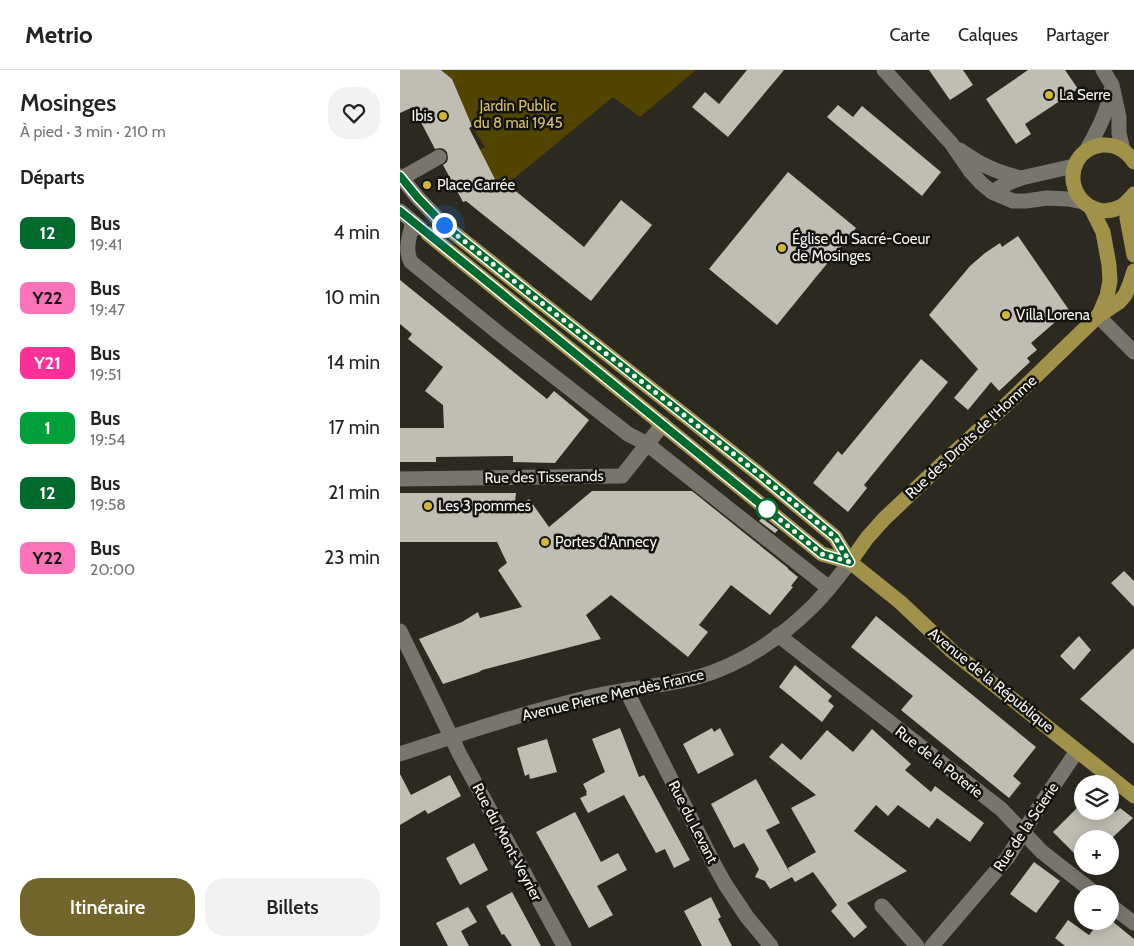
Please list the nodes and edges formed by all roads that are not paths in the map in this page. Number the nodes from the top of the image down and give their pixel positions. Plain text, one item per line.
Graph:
1 (884, 70) edge
2 (1103, 70) edge
3 (1112, 85) junction
4 (951, 143) junction
5 (1086, 151) junction
6 (1131, 156) edge
7 (439, 157) dead end
8 (1074, 166) junction
9 (401, 178) edge
10 (1021, 178) junction
11 (992, 192) junction
12 (1131, 198) edge
13 (1087, 205) junction
14 (400, 211) edge
15 (413, 222) junction
16 (444, 225) joint
17 (428, 234) joint
18 (1134, 255) edge
19 (1134, 271) edge
20 (1132, 292) edge
21 (1098, 316) junction
22 (1134, 352) edge
23 (663, 424) junction
24 (647, 444) junction
25 (400, 479) edge
26 (850, 562) junction
27 (829, 588) junction
28 (400, 631) edge
29 (778, 636) junction
30 (626, 690) junction
31 (452, 737) junction
32 (1077, 751) junction
33 (400, 754) edge
34 (1134, 796) edge
35 (1023, 832) junction
36 (1084, 885) edge
37 (882, 906) dead end
38 (1119, 912) edge
39 (1134, 923) edge
40 (564, 946) edge
41 (771, 946) edge
42 (917, 946) edge
43 (932, 946) edge

1 - 4 street
2 - 3 street
3 - 5 street
3 - 6 street
4 - 10 street
4 - 11 street
5 - 6 main road
5 - 8 main road
7 - 9 street
8 - 10 street
8 - 13 main road, Rue des Droits de l'Homme
9 - 16 street, Avenue de la République
10 - 11 street
11 - 13 street
12 - 13 main road
12 - 18 main road
13 - 21 main road, Rue des Droits de l'Homme
14 - 15 street, Avenue de la République
15 - 17 street, Avenue de la République
15 - 24 street
16 - 26 main road, Avenue de la République
17 - 23 main road, Avenue de la République
19 - 20 main road, Rue des Droits de l'Homme
20 - 21 main road, Rue des Droits de l'Homme
21 - 22 street
21 - 26 main road, Rue des Droits de l'Homme
23 - 24 street, Rue des Tisserands
23 - 26 main road, Avenue de la République
24 - 25 street, Rue des Tisserands
24 - 27 street
26 - 27 street, Avenue Pierre Mendès France
26 - 32 main road, Avenue de la République
27 - 29 street, Avenue Pierre Mendès France
28 - 31 street, Rue du Mont-Veyrier
29 - 30 street, Avenue Pierre Mendès France
29 - 35 street, Rue de la Poterie
30 - 31 street, Avenue Pierre Mendès France
30 - 41 street, Rue du Levant
31 - 33 street, Avenue Pierre Mendès France
31 - 40 street, Rue du Mont-Veyrier
32 - 34 main road, Avenue de la République
32 - 35 street, Rue de la Scierie
35 - 36 street, Rue de la Poterie
35 - 43 street, Rue de la Scierie
37 - 42 street
38 - 39 street

